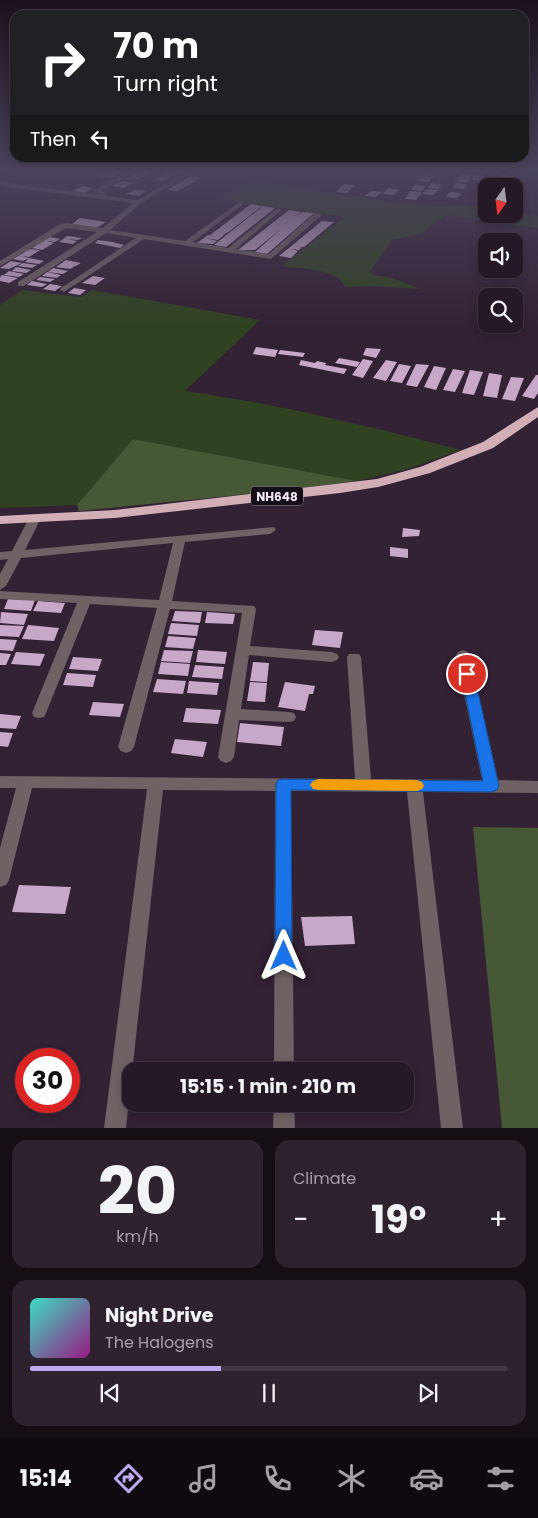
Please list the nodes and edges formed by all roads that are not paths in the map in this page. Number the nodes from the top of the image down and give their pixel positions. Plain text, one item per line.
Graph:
1 (115, 222) edge
2 (216, 222) edge
3 (264, 222) edge
4 (310, 222) edge
5 (104, 231) junction
6 (142, 237) junction
7 (186, 244) junction
8 (229, 251) junction
9 (0, 264) edge
10 (21, 284) dead end
11 (64, 290) dead end
12 (538, 412) edge
13 (35, 518) junction
14 (0, 520) edge
15 (270, 530) dead end
16 (180, 539) junction
17 (17, 555) junction
18 (0, 556) edge
19 (0, 586) edge
20 (0, 596) edge
21 (85, 601) junction
22 (164, 606) junction
23 (242, 650) junction
24 (463, 655) dead end
25 (332, 657) dead end
26 (354, 657) dead end
27 (39, 713) dead end
28 (232, 714) junction
29 (289, 717) dead end
30 (126, 747) dead end
31 (226, 756) dead end
32 (0, 782) edge
33 (26, 782) junction
34 (156, 783) junction
35 (283, 784) junction
36 (363, 785) junction
37 (414, 786) junction
38 (491, 786) junction
39 (538, 787) edge
40 (0, 880) edge
41 (284, 1062) edge
42 (284, 1112) edge
43 (115, 1128) edge
44 (284, 1128) edge
45 (452, 1128) edge

1 - 5 street
2 - 7 street
3 - 8 street
4 - 8 street
5 - 6 street
5 - 9 street
5 - 10 street
6 - 7 street
6 - 11 street
7 - 8 street
12 - 13 highway, NH648
13 - 14 highway, NH648
13 - 17 street
15 - 16 street
16 - 17 street
16 - 22 street
17 - 18 street
17 - 19 street
20 - 21 street
21 - 22 street
21 - 27 street
22 - 23 street
22 - 30 street
23 - 25 street
23 - 28 street
24 - 38 street
26 - 36 street
28 - 29 street
28 - 31 street
32 - 33 street
33 - 34 street
33 - 40 street
34 - 35 street
34 - 43 street
35 - 36 street
35 - 41 street
36 - 37 street
37 - 38 street
37 - 45 street
38 - 39 street
42 - 44 street

